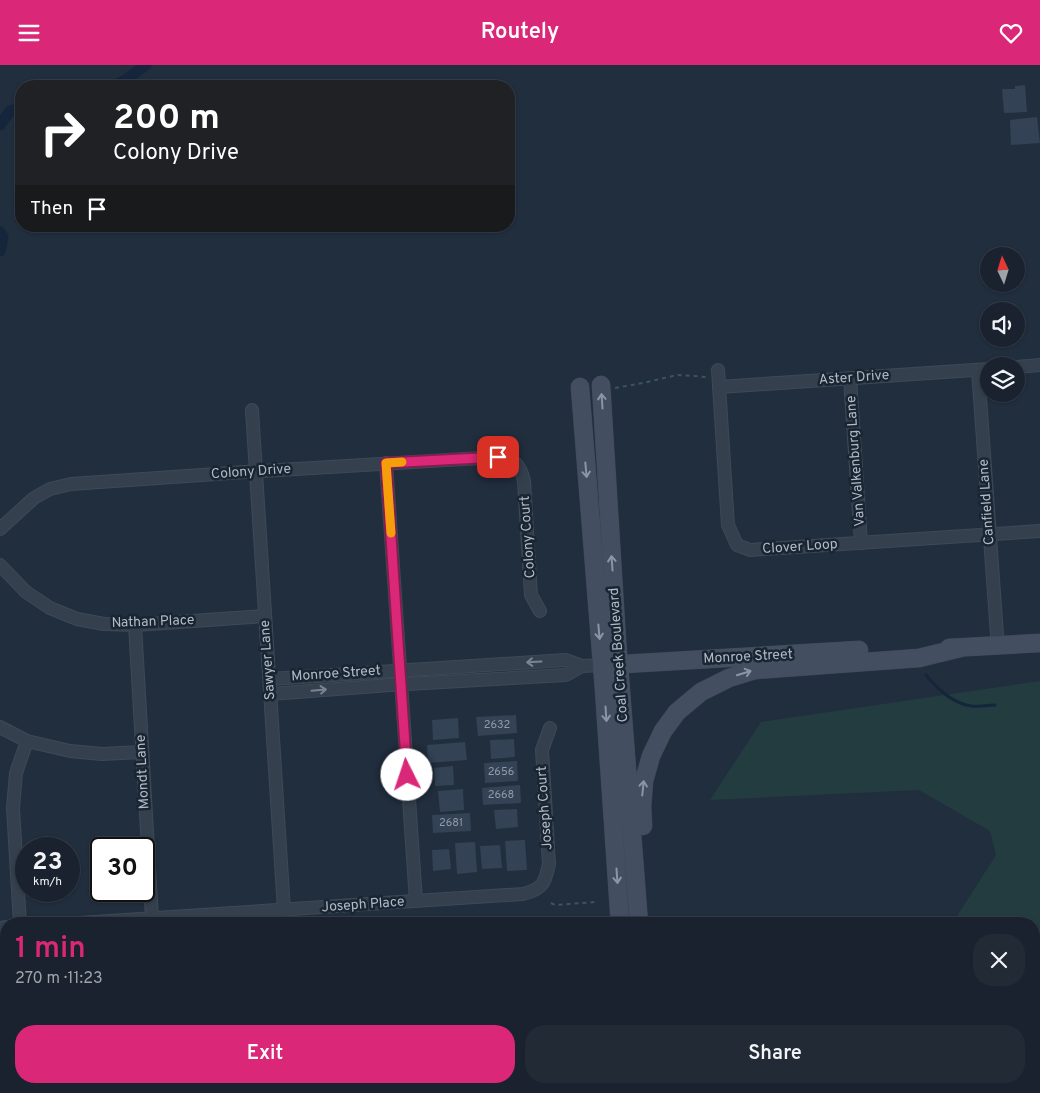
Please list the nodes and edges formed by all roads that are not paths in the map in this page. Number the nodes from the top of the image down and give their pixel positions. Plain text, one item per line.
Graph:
1 (1040, 365) edge
2 (1025, 366) edge
3 (980, 369) edge
4 (718, 371) dead end
5 (850, 378) junction
6 (608, 386) road end
7 (580, 387) dead end
8 (719, 387) junction
9 (984, 402) edge
10 (252, 410) dead end
11 (386, 463) junction
12 (516, 463) joint
13 (256, 471) junction
14 (0, 529) edge
15 (1040, 531) edge
16 (990, 535) junction
17 (861, 543) junction
18 (0, 565) edge
19 (540, 611) dead end
20 (265, 616) junction
21 (135, 625) junction
22 (1040, 632) edge
23 (996, 635) junction
24 (1040, 643) edge
25 (914, 647) junction
26 (960, 648) junction
27 (610, 665) junction
28 (582, 666) junction
29 (400, 670) junction
30 (270, 679) junction
31 (401, 684) junction
32 (271, 694) junction
33 (0, 727) edge
34 (550, 728) dead end
35 (27, 741) junction
36 (142, 752) junction
37 (541, 887) joint
38 (416, 901) junction
39 (284, 910) junction
40 (20, 917) edge
41 (152, 917) edge
42 (168, 917) edge
43 (620, 917) edge
44 (638, 917) edge
45 (650, 917) edge

1 - 2 street
3 - 5 street, Aster Drive
4 - 8 street, Clover Loop
5 - 8 street, Aster Drive
5 - 17 street, Van Valkenburg Lane
27 -> 6 main road, Coal Creek Boulevard
7 -> 27 main road, Coal Creek Boulevard
8 - 17 street, Clover Loop
9 - 16 street, Canfield Lane
10 - 13 street, Sawyer Lane
11 - 12 street, Colony Drive
11 - 13 street, Colony Drive
11 - 29 street
12 - 19 street, Colony Court
13 - 14 street, Colony Drive
13 - 20 street, Sawyer Lane
15 - 16 street, Clover Loop
16 - 17 street, Clover Loop
16 - 23 street, Canfield Lane
18 - 21 street, Nathan Place
20 - 21 street, Nathan Place
20 - 30 street, Sawyer Lane
21 - 36 street, Mondt Lane
22 - 23 main road, Monroe Street
23 - 25 main road, Monroe Street
24 - 26 main road, Monroe Street
25 - 26 main road, Monroe Street
25 - 27 main road, Monroe Street
45 -> 26 main road
27 - 28 street, Monroe Street
27 -> 43 main road, Coal Creek Boulevard
27 - 44 main road, Coal Creek Boulevard
28 -> 29 street, Monroe Street
28 - 31 street, Monroe Street
29 - 30 street, Monroe Street
29 - 31 street
30 - 32 street, Sawyer Lane
32 -> 31 street, Monroe Street
31 - 38 street
32 - 39 street, Sawyer Lane
33 - 35 street
34 - 37 street, Joseph Court
35 - 36 street
35 - 40 street
36 - 41 street, Mondt Lane
37 - 38 street, Joseph Place
38 - 39 street, Joseph Place
39 - 42 street, Joseph Place

